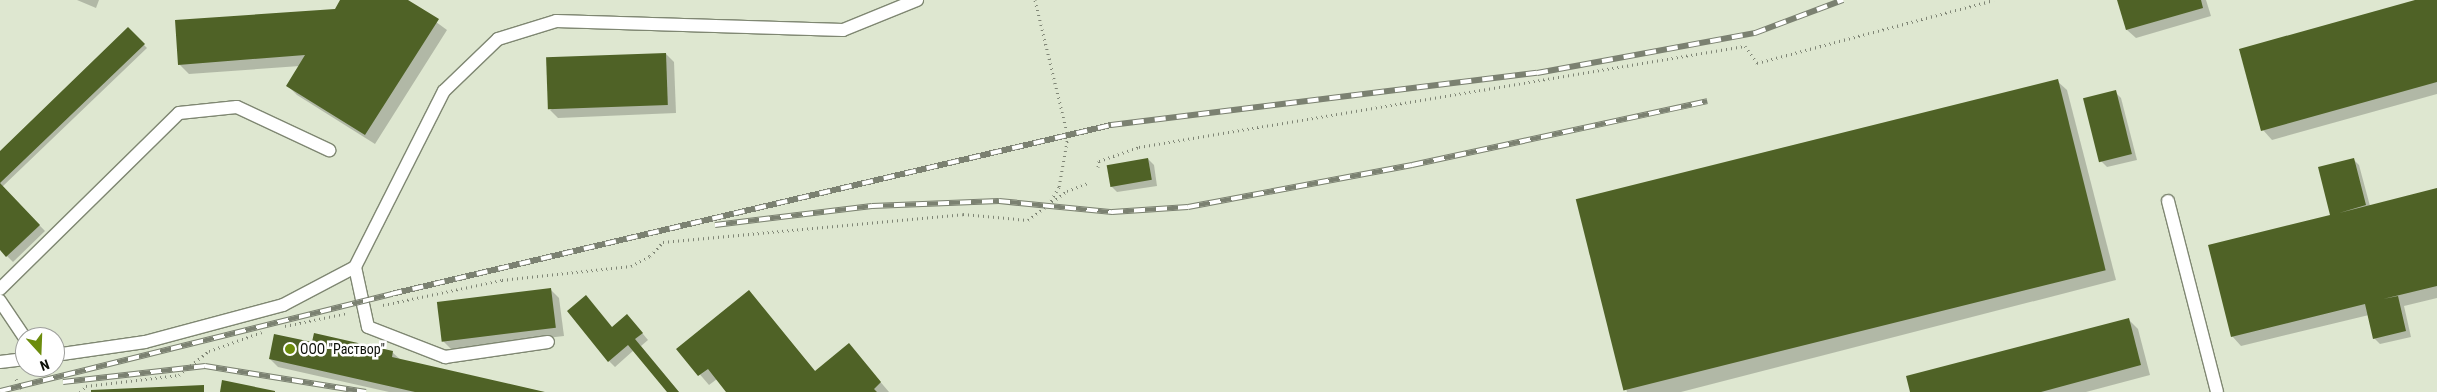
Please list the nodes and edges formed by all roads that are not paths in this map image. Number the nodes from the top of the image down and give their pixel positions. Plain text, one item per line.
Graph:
1 (917, 0) edge
2 (329, 150) dead end
3 (2168, 201) dead end
4 (355, 267) junction
5 (0, 289) edge
6 (0, 301) edge
7 (18, 327) edge
8 (548, 342) dead end
9 (65, 354) edge
10 (15, 360) edge
11 (0, 362) edge
12 (2217, 392) edge

1 - 4 lane
2 - 5 lane
3 - 12 lane
4 - 8 lane
4 - 9 lane
6 - 7 lane
10 - 11 lane

